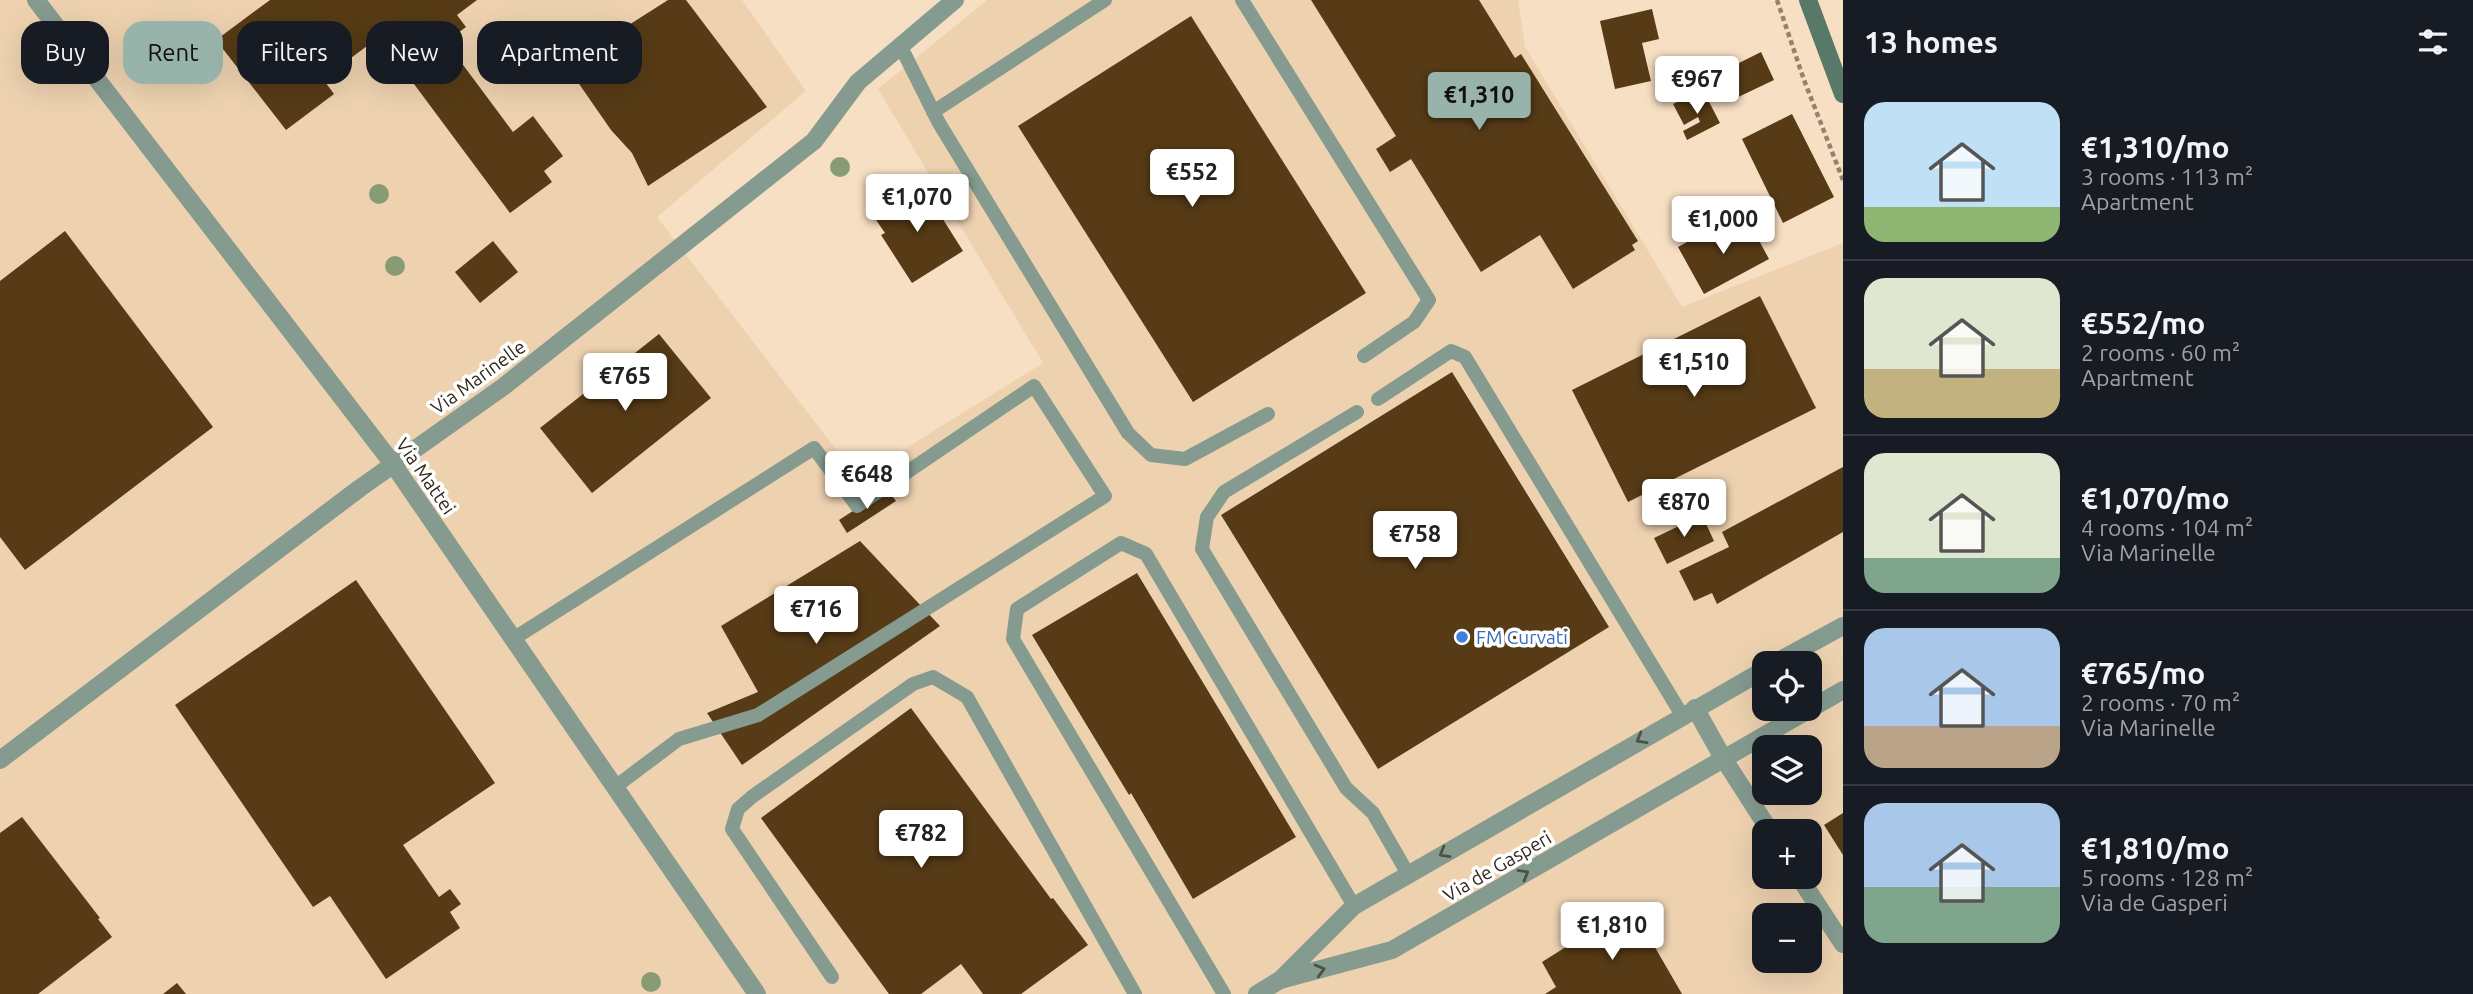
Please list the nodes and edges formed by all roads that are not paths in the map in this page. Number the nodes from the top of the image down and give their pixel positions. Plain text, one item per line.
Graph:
1 (36, 0) edge
2 (955, 0) edge
3 (1105, 0) edge
4 (1242, 0) edge
5 (1808, 0) edge
6 (901, 47) junction
7 (1843, 94) edge
8 (933, 112) junction
9 (1364, 356) dead end
10 (1378, 399) dead end
11 (1357, 412) dead end
12 (1268, 414) dead end
13 (393, 464) junction
14 (1843, 626) edge
15 (513, 639) junction
16 (1797, 651) edge
17 (1752, 677) edge
18 (1843, 690) edge
19 (1689, 712) junction
20 (1723, 758) junction
21 (0, 760) edge
22 (615, 787) junction
23 (1762, 819) edge
24 (1408, 874) junction
25 (1807, 889) edge
26 (1354, 906) junction
27 (1843, 944) edge
28 (832, 976) dead end
29 (1279, 980) junction
30 (757, 994) edge
31 (1135, 994) edge
32 (1224, 994) edge
33 (1256, 994) edge

1 - 13 street, Via Mattei
2 - 6 street, Via Marinelle
3 - 8 lane
4 - 9 lane
5 - 7 main road
6 - 8 lane
6 - 13 street, Via Marinelle
8 - 12 lane
10 - 19 lane
11 - 24 lane
13 - 15 street, Via Mattei
13 - 21 street, Via Marinelle
14 - 16 street
15 - 22 street, Via Mattei
15 - 22 lane
17 - 19 street, Via de Gasperi
18 - 20 street, Via de Gasperi
19 - 20 street
19 -> 24 street, Via de Gasperi
20 - 23 street
29 -> 20 street, Via de Gasperi
22 - 30 street, Via Mattei
24 - 26 street, Via de Gasperi
25 - 27 street
26 - 29 street, Via de Gasperi
26 - 32 lane
28 - 31 lane
29 - 33 street, Via de Gasperi

